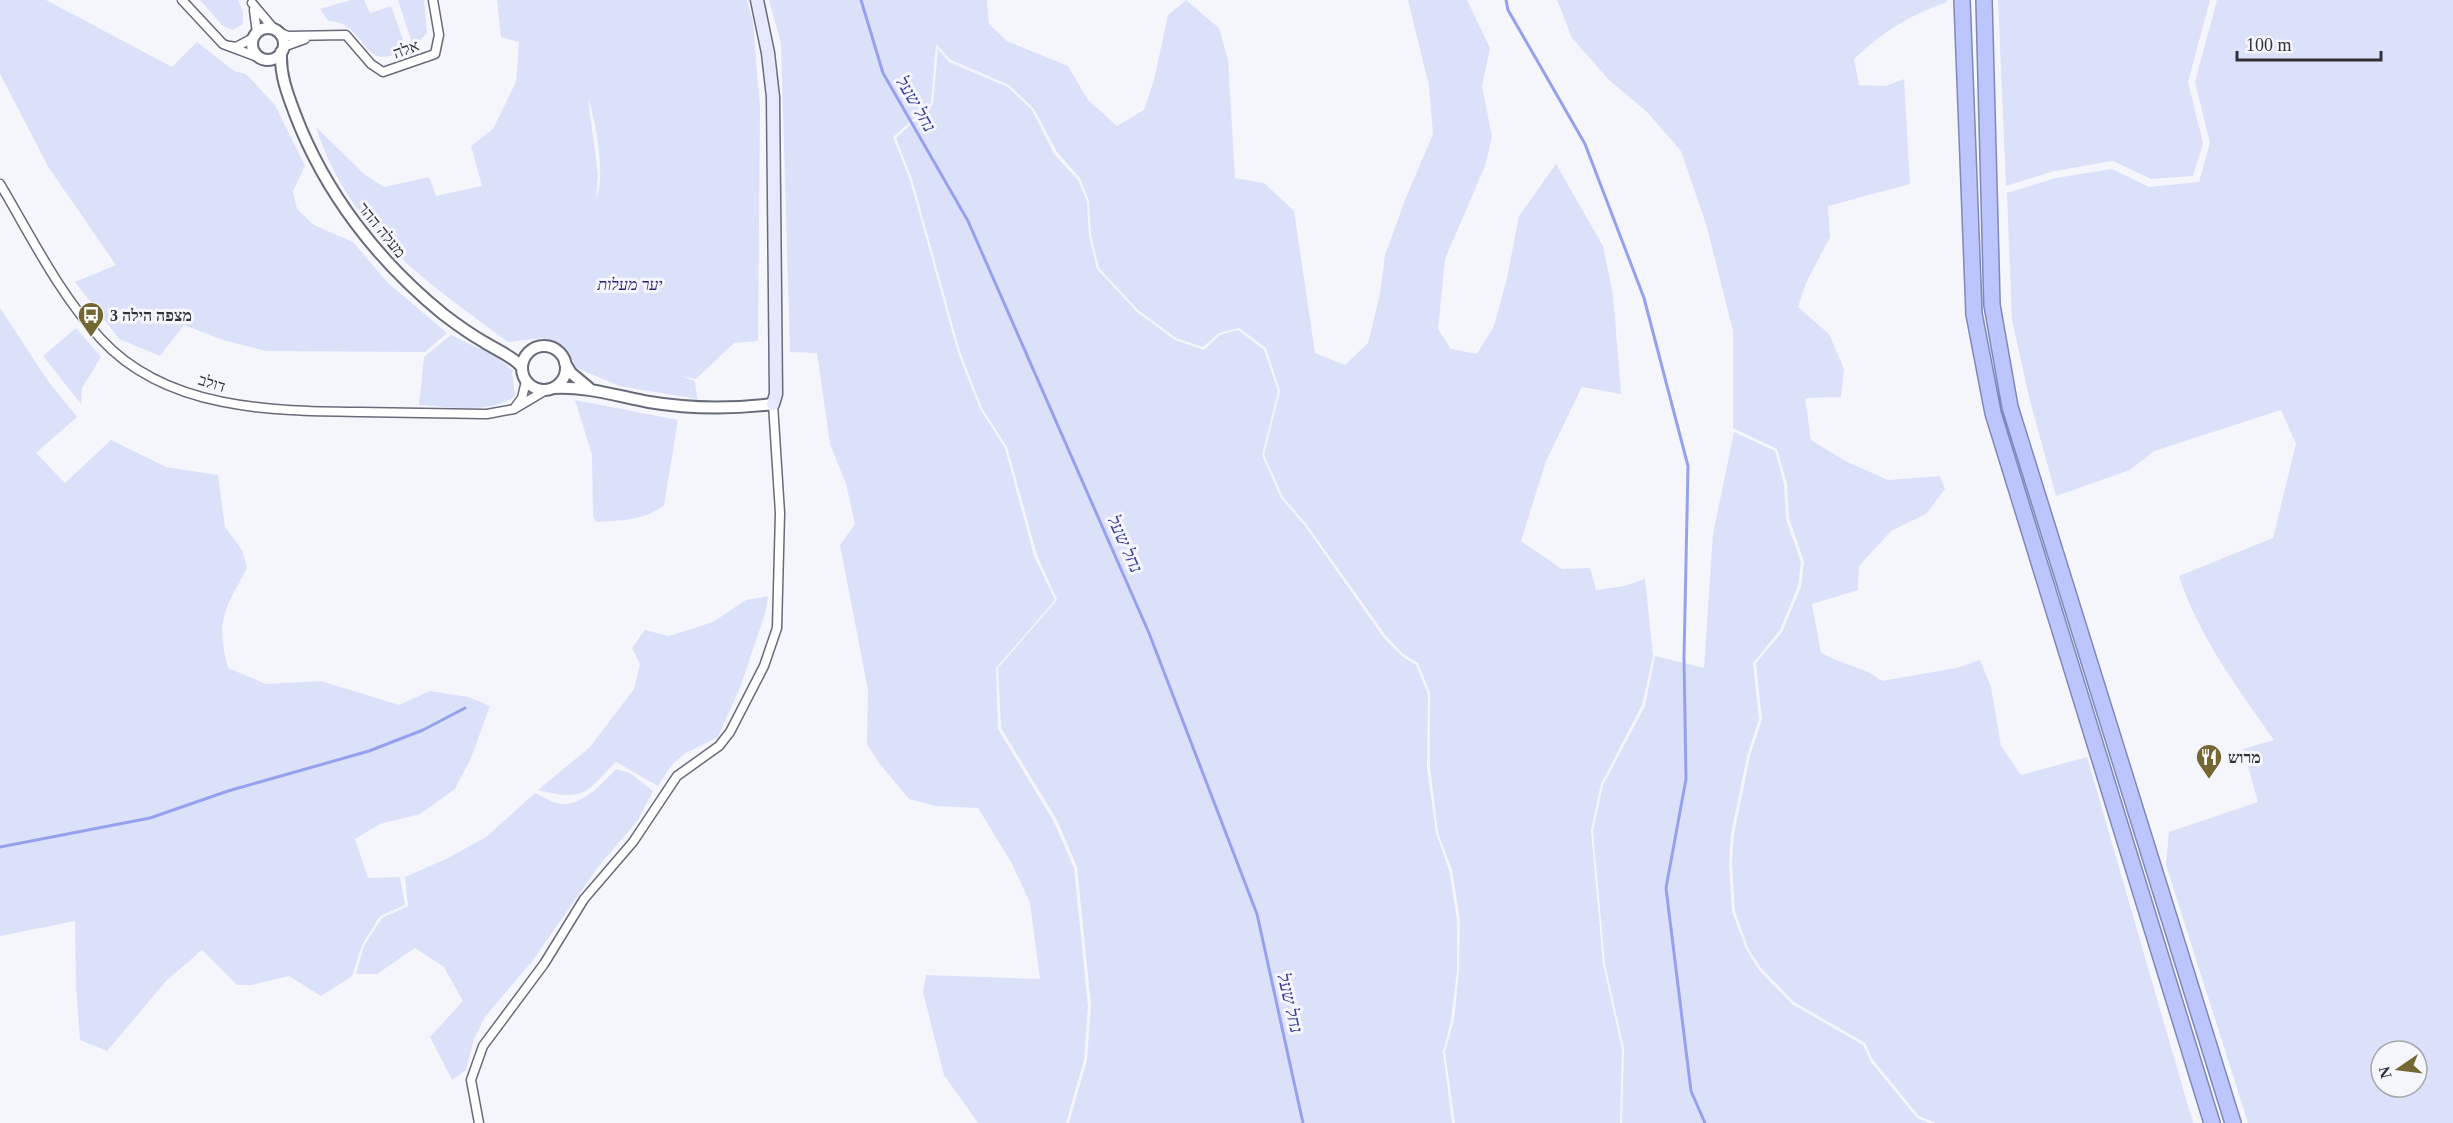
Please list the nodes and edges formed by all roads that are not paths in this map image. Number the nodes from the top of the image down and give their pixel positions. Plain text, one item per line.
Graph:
1 (182, 0) edge
2 (433, 0) edge
3 (757, 0) edge
4 (1962, 0) edge
5 (1984, 0) edge
6 (252, 1) edge
7 (276, 31) junction
8 (255, 36) junction
9 (314, 36) junction
10 (223, 44) junction
11 (282, 50) junction
12 (263, 59) junction
13 (287, 93) junction
14 (0, 184) edge
15 (498, 349) junction
16 (533, 349) junction
17 (565, 362) junction
18 (522, 367) junction
19 (526, 381) junction
20 (550, 389) junction
21 (589, 389) junction
22 (773, 404) junction
23 (514, 409) junction
24 (479, 1123) edge
25 (2212, 1123) edge
26 (2234, 1123) edge

1 - 10 street
2 - 9 street, אלה
3 - 22 main road
4 - 25 highway
5 - 26 highway
6 - 7 street
6 - 8 street
7 - 8 street
7 - 9 street, אלה
7 - 11 street
8 - 10 street
8 - 12 street
9 - 11 street, אלה
10 - 12 street
11 - 12 street
11 - 13 street, מעלה ההר
12 - 13 street, מעלה ההר
13 - 15 street, מעלה ההר
14 - 23 street, דולב
15 - 16 street
15 - 18 street, מעלה ההר
16 - 17 street
16 - 18 street
17 - 20 street
17 - 21 street
18 - 19 street
19 - 20 street
19 - 23 street
20 - 21 street
20 - 23 street, דולב
21 - 22 street
22 - 24 street

